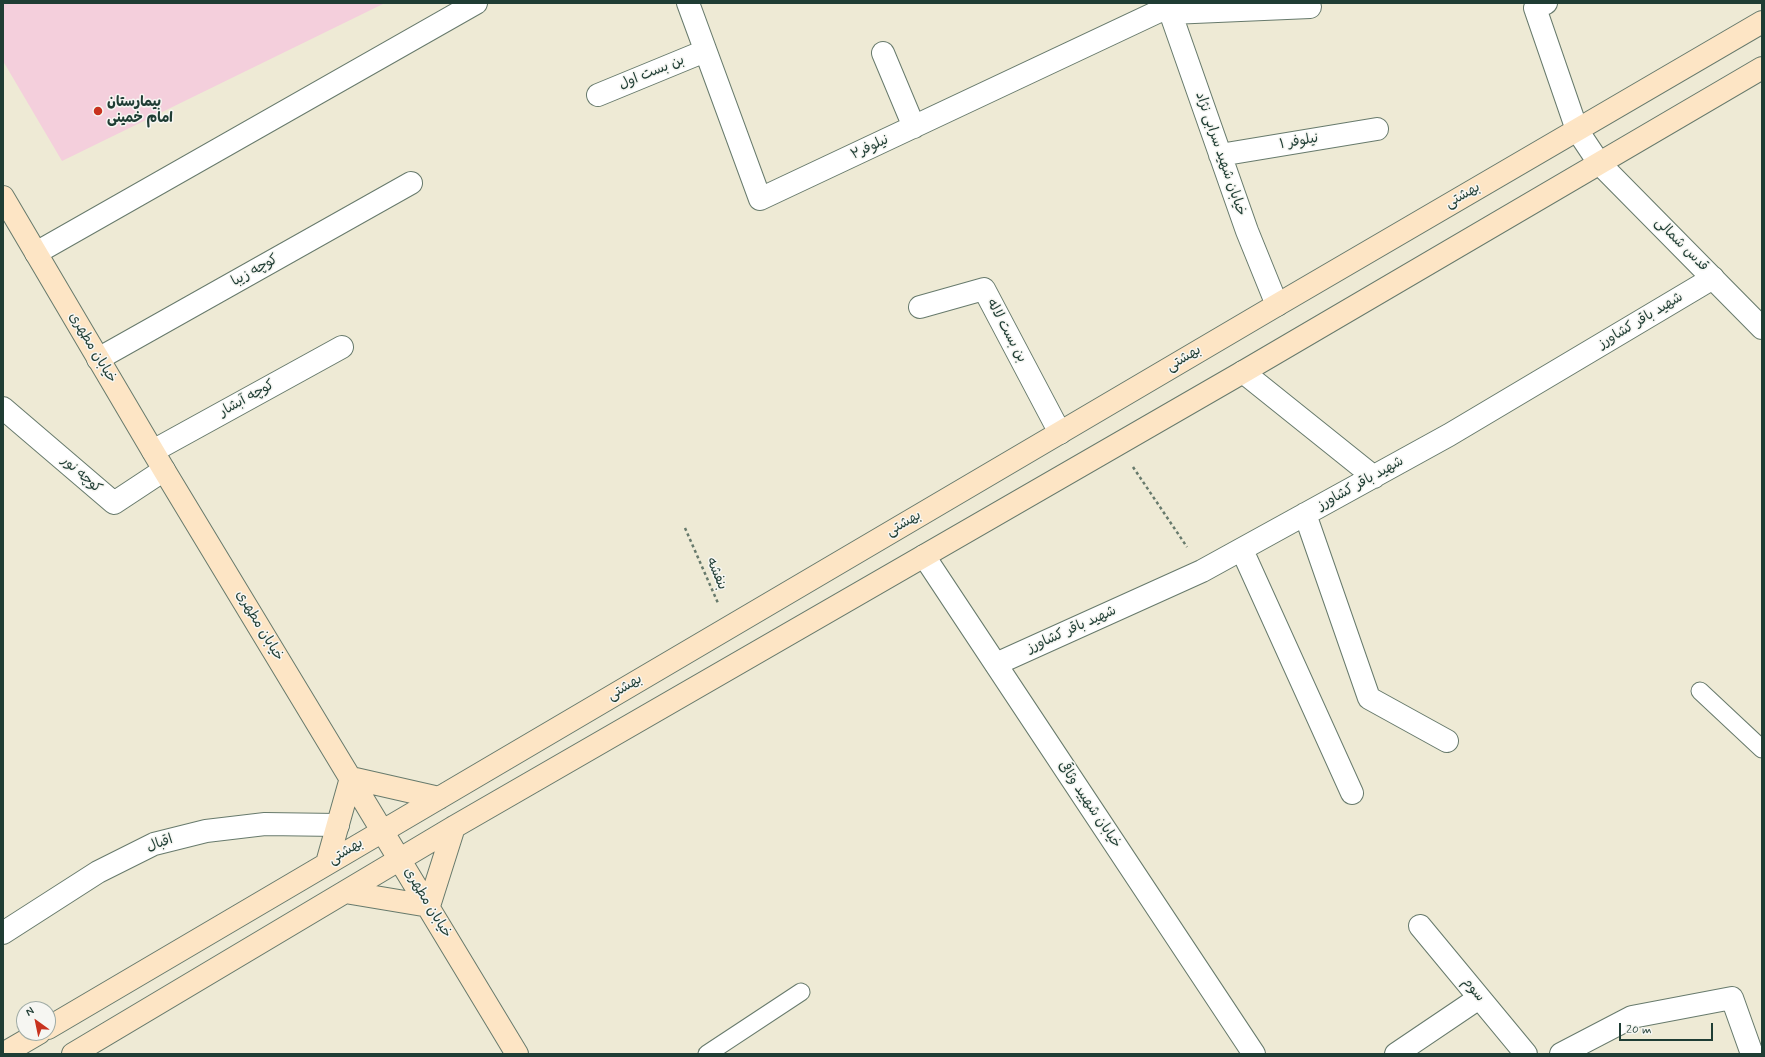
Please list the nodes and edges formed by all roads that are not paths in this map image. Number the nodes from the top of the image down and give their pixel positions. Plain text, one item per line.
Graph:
1 (476, 3) edge
2 (688, 3) edge
3 (1546, 3) edge
4 (1310, 7) dead end
5 (1169, 8) edge
6 (1762, 22) edge
7 (705, 51) junction
8 (883, 52) dead end
9 (1762, 68) edge
10 (598, 95) dead end
11 (914, 127) junction
12 (1377, 129) dead end
13 (1577, 130) junction
14 (1220, 155) junction
15 (1599, 163) junction
16 (411, 183) dead end
17 (3, 197) edge
18 (36, 253) junction
19 (1713, 278) junction
20 (1277, 305) junction
21 (920, 307) dead end
22 (1762, 328) edge
23 (342, 347) dead end
24 (98, 359) junction
25 (1243, 372) junction
26 (3, 408) edge
27 (1060, 432) junction
28 (153, 450) junction
29 (164, 470) junction
30 (1374, 477) junction
31 (1305, 514) junction
32 (1242, 550) junction
33 (924, 556) junction
34 (996, 664) junction
35 (1700, 691) dead end
36 (1447, 741) dead end
37 (1762, 749) edge
38 (351, 778) junction
39 (1352, 793) dead end
40 (439, 798) junction
41 (338, 825) junction
42 (454, 826) junction
43 (383, 830) junction
44 (400, 859) junction
45 (327, 863) junction
46 (345, 892) junction
47 (429, 906) junction
48 (1420, 926) dead end
49 (3, 932) edge
50 (801, 992) dead end
51 (1479, 998) junction
52 (56, 1023) edge
53 (25, 1041) edge
54 (3, 1054) edge
55 (73, 1054) edge
56 (517, 1054) edge
57 (708, 1054) edge
58 (1254, 1054) edge
59 (1396, 1054) edge
60 (1526, 1054) edge
61 (1560, 1054) edge
62 (1752, 1054) edge

1 - 18 street
2 - 7 street, نیلوفر۲
3 - 13 street, قدس شمالی
4 - 5 street
5 - 11 street, نیلوفر۲
5 - 14 street, خیابان شهید سرابی نژاد
6 - 13 main road, بهشتی
7 - 10 street, بن بست اول
7 - 11 street, نیلوفر۲
8 - 11 street
9 - 15 main road
12 - 14 street, نیلوفر ۱
13 - 15 street, قدس شمالی
13 - 20 main road, بهشتی
14 - 20 street, خیابان شهید سرابی نژاد
15 - 19 street, قدس شمالی
15 - 25 main road
16 - 24 street, کوچه زیبا
17 - 18 main road, خیابان مطهری
18 - 24 main road, خیابان مطهری
19 - 22 street, قدس شمالی
19 - 30 street, شهید باقر کشاورز
20 - 27 main road, بهشتی
21 - 27 street, بن بست لاله
23 - 28 street, کوچه آبشار
24 - 28 main road, خیابان مطهری
25 - 30 street
25 - 33 main road
26 - 29 street, کوچه نور
27 - 40 main road, بهشتی
28 - 29 main road, خیابان مطهری
29 - 38 main road, خیابان مطهری
30 - 31 street, شهید باقر کشاورز
31 - 32 street, شهید باقر کشاورز
31 - 36 street
32 - 34 street, شهید باقر کشاورز
32 - 39 street
33 - 34 street, خیابان شهیید وثاقی
33 - 42 main road
34 - 58 street, خیابان شهیید وثاقی
35 - 37 lane
38 - 40 main road
38 - 41 main road
38 - 43 main road, خیابان مطهری
40 - 43 main road, بهشتی
41 - 45 main road
41 - 49 street, اقبال
42 - 44 main road
42 - 47 main road
43 - 44 main road, خیابان مطهری
43 - 45 main road, بهشتی
44 - 46 main road
44 - 47 main road, خیابان مطهری
45 - 52 main road, بهشتی
46 - 47 main road
46 - 55 main road
47 - 56 main road, خیابان مطهری
48 - 51 street, سوم
50 - 57 lane
51 - 59 street
51 - 60 street, سوم
53 - 54 main road
61 - 62 street

